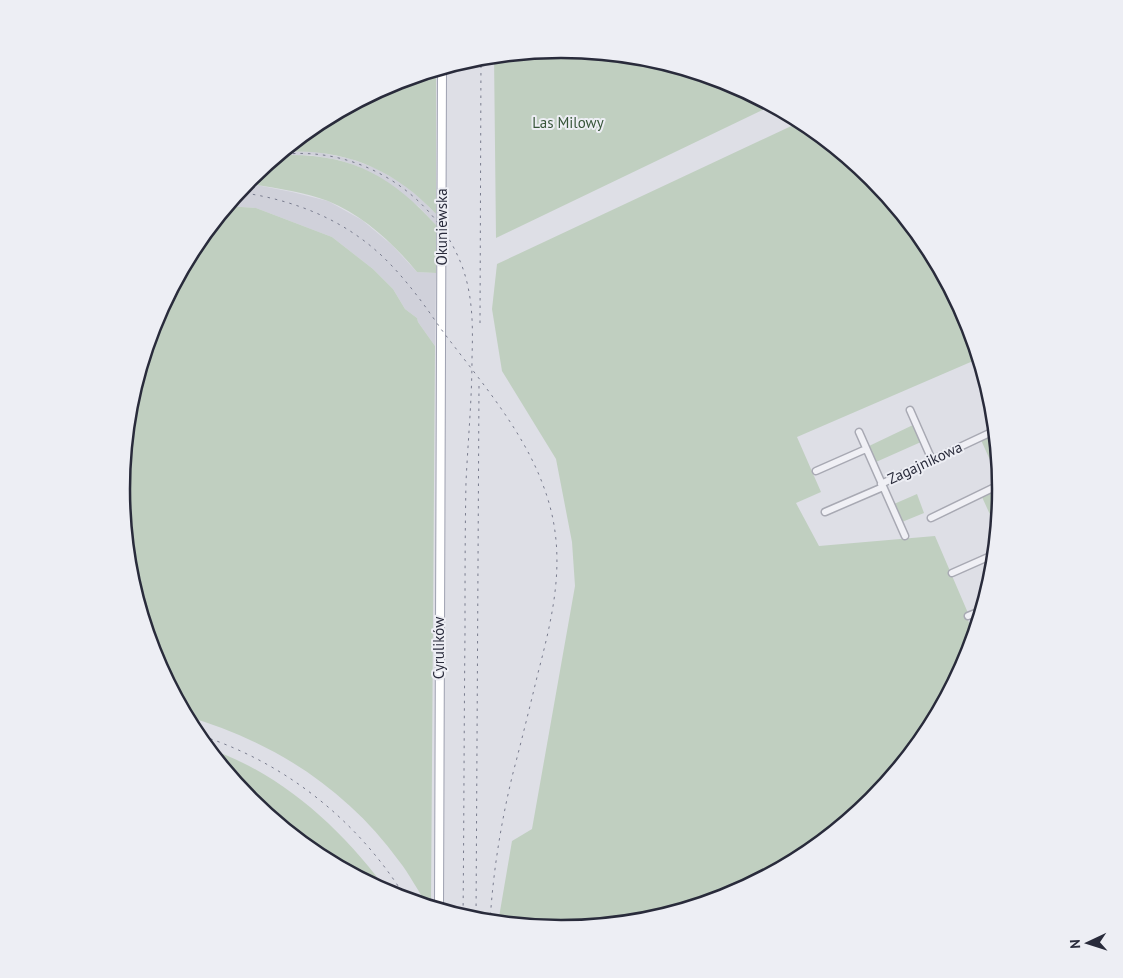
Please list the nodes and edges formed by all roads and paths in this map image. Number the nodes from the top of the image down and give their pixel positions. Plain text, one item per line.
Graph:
1 (442, 74) edge
2 (442, 387) joint
3 (910, 410) dead end
4 (858, 432) dead end
5 (989, 433) edge
6 (866, 449) junction
7 (932, 460) junction
8 (816, 471) dead end
9 (882, 486) junction
10 (993, 488) edge
11 (825, 512) dead end
12 (931, 518) dead end
13 (904, 536) dead end
14 (987, 557) edge
15 (952, 573) dead end
16 (974, 613) edge
17 (968, 616) dead end
18 (438, 902) edge

1 - 2 main road, Okuniewska
2 - 18 main road, Cyrulików
3 - 7 street
4 - 6 street
5 - 7 street, Zagajnikowa
6 - 8 street
6 - 9 street
7 - 9 street, Zagajnikowa
9 - 11 street, Zagajnikowa
9 - 13 street
10 - 12 street
14 - 15 street
16 - 17 street

